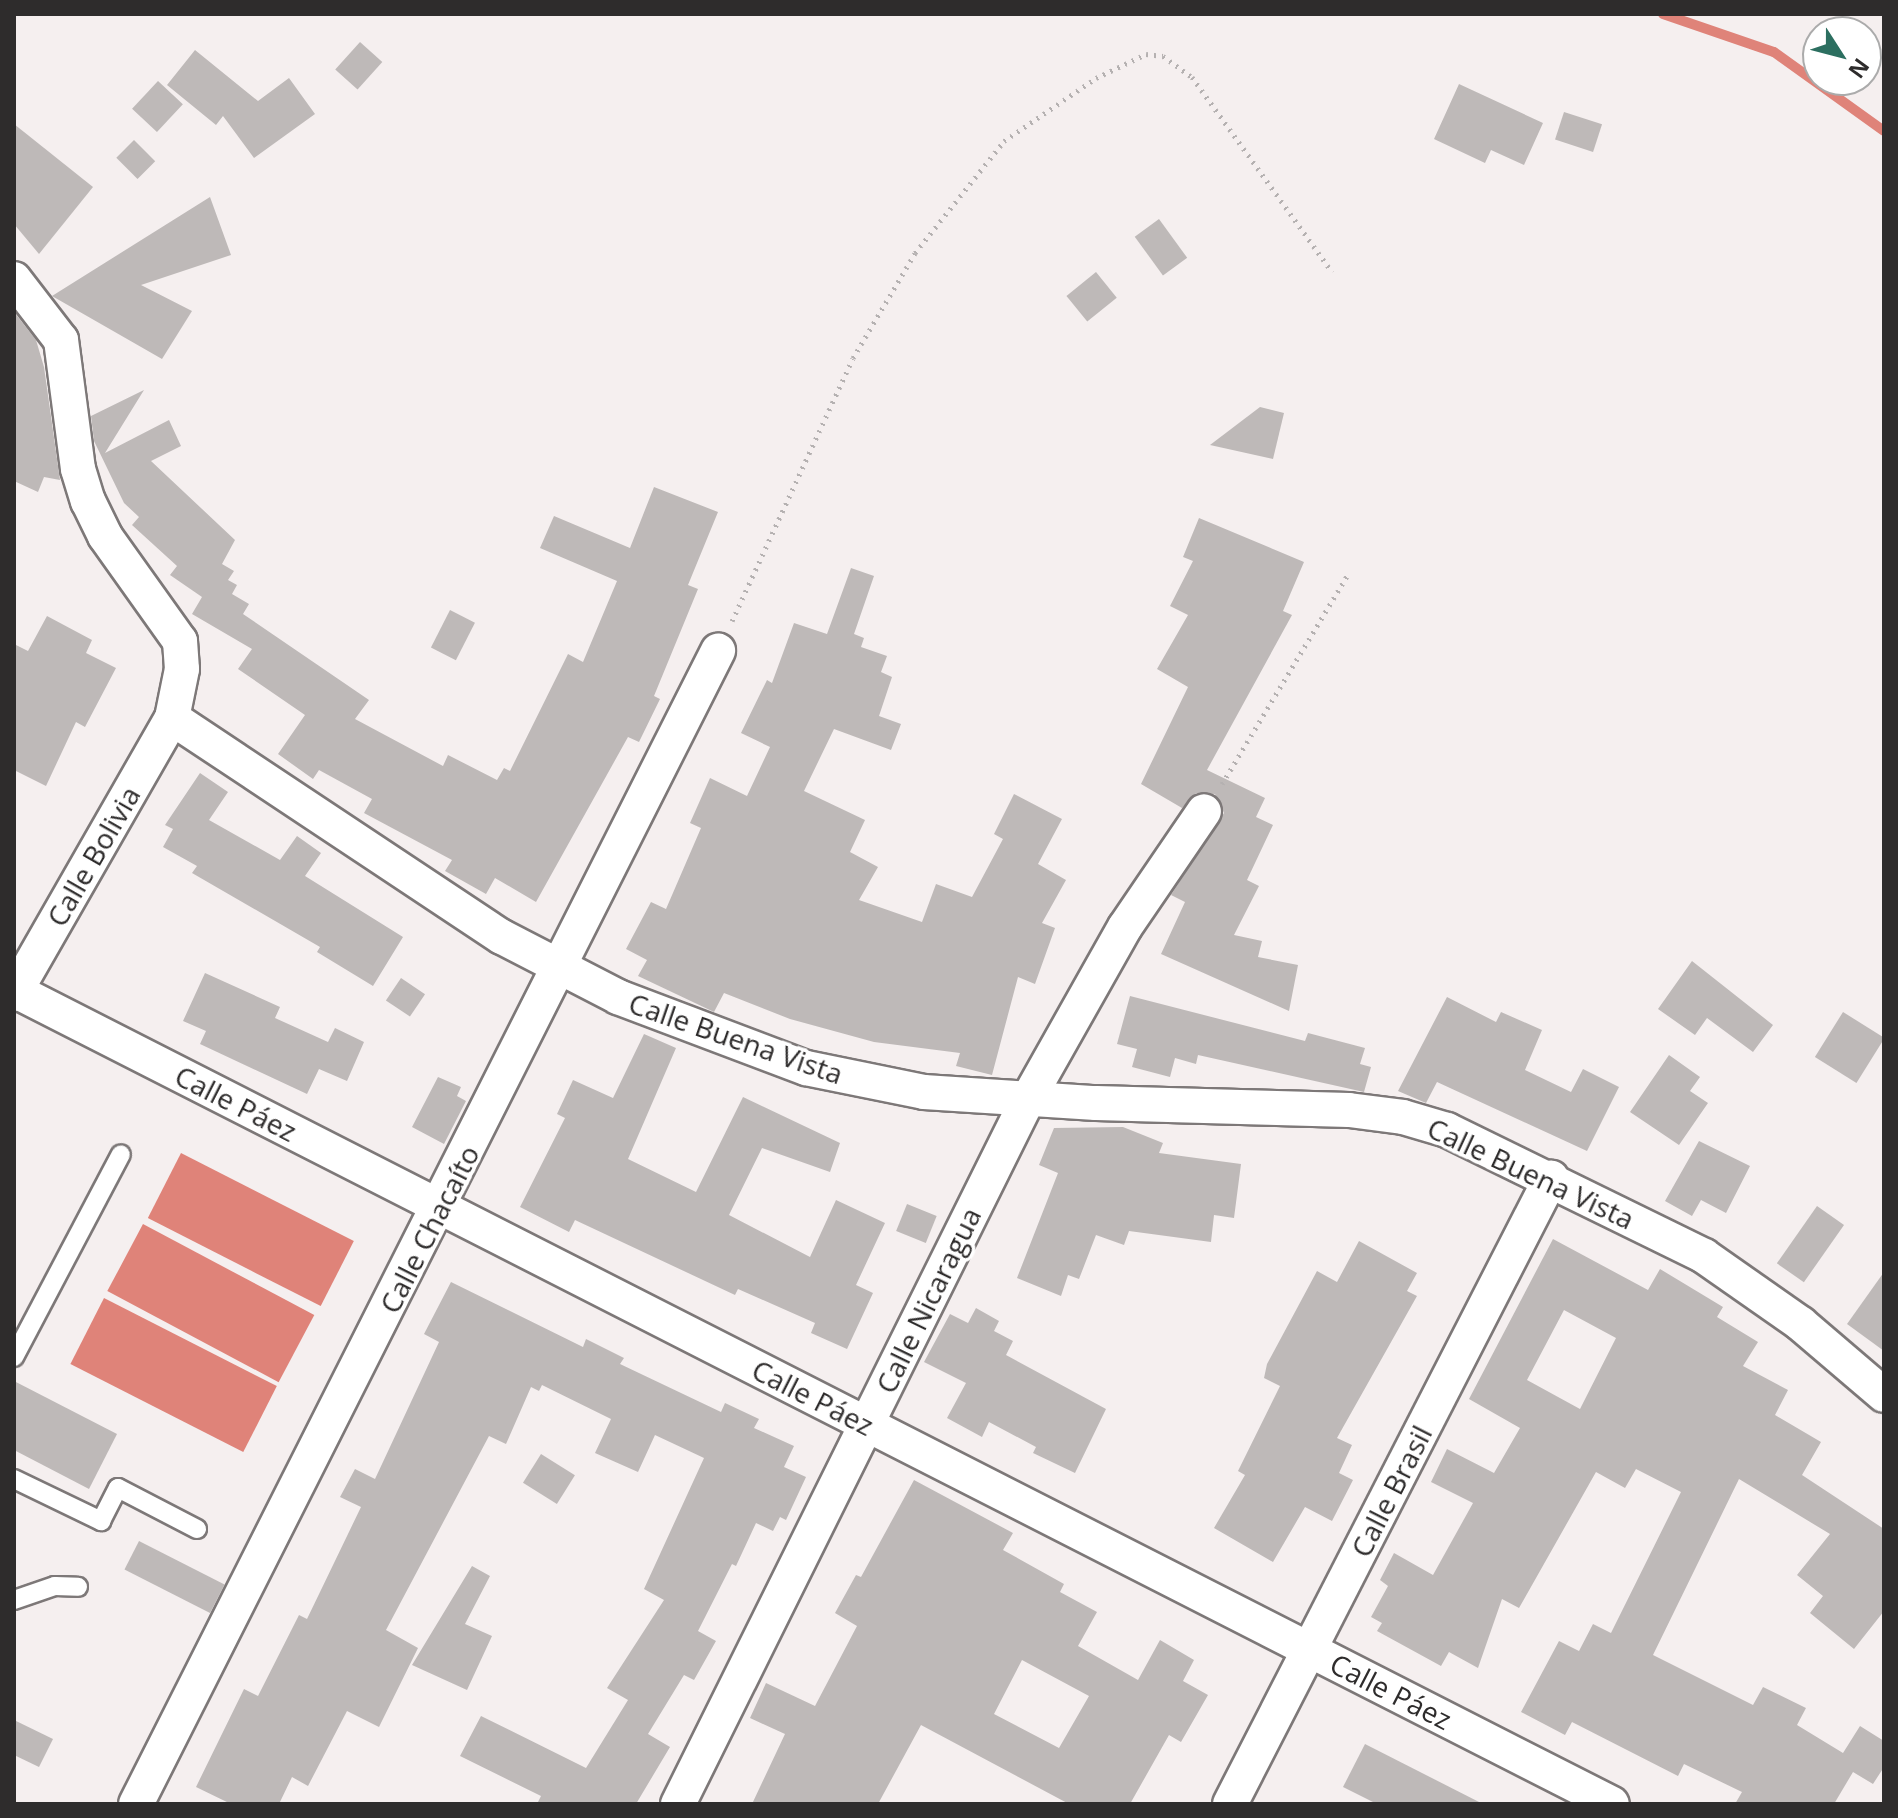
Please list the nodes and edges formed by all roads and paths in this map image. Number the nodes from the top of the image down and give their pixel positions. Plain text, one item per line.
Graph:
1 (1332, 272) dead end
2 (14, 279) edge
3 (1349, 573) dead end
4 (718, 651) joint
5 (172, 718) junction
6 (1204, 811) joint
7 (561, 970) junction
8 (15, 992) edge
9 (1028, 1099) junction
10 (121, 1154) dead end
11 (1551, 1178) junction
12 (440, 1207) junction
13 (14, 1357) edge
14 (1884, 1395) edge
15 (867, 1424) junction
16 (14, 1479) edge
17 (197, 1529) dead end
18 (78, 1587) dead end
19 (14, 1600) edge
20 (1310, 1649) junction
21 (136, 1804) edge
22 (678, 1804) edge
23 (1230, 1804) edge
24 (1612, 1804) edge

1 - 4 path
2 - 5 street
3 - 6 path
4 - 7 street, Calle Chacaíto
5 - 7 street, Calle Buena Vista
5 - 8 street, Calle Bolivia
6 - 9 street, Calle Nicaragua
7 - 9 street, Calle Buena Vista
7 - 12 street, Calle Chacaíto
8 - 12 street, Calle Páez
9 - 11 street, Calle Buena Vista
9 - 15 street, Calle Nicaragua
10 - 13 lane
11 - 14 street, Calle Buena Vista
11 - 20 street, Calle Brasil
12 - 15 street, Calle Páez
12 - 21 street, Calle Chacaíto
15 - 20 street, Calle Páez
15 - 22 street, Calle Nicaragua
16 - 17 lane
18 - 19 lane
20 - 23 street, Calle Brasil
20 - 24 street, Calle Páez

